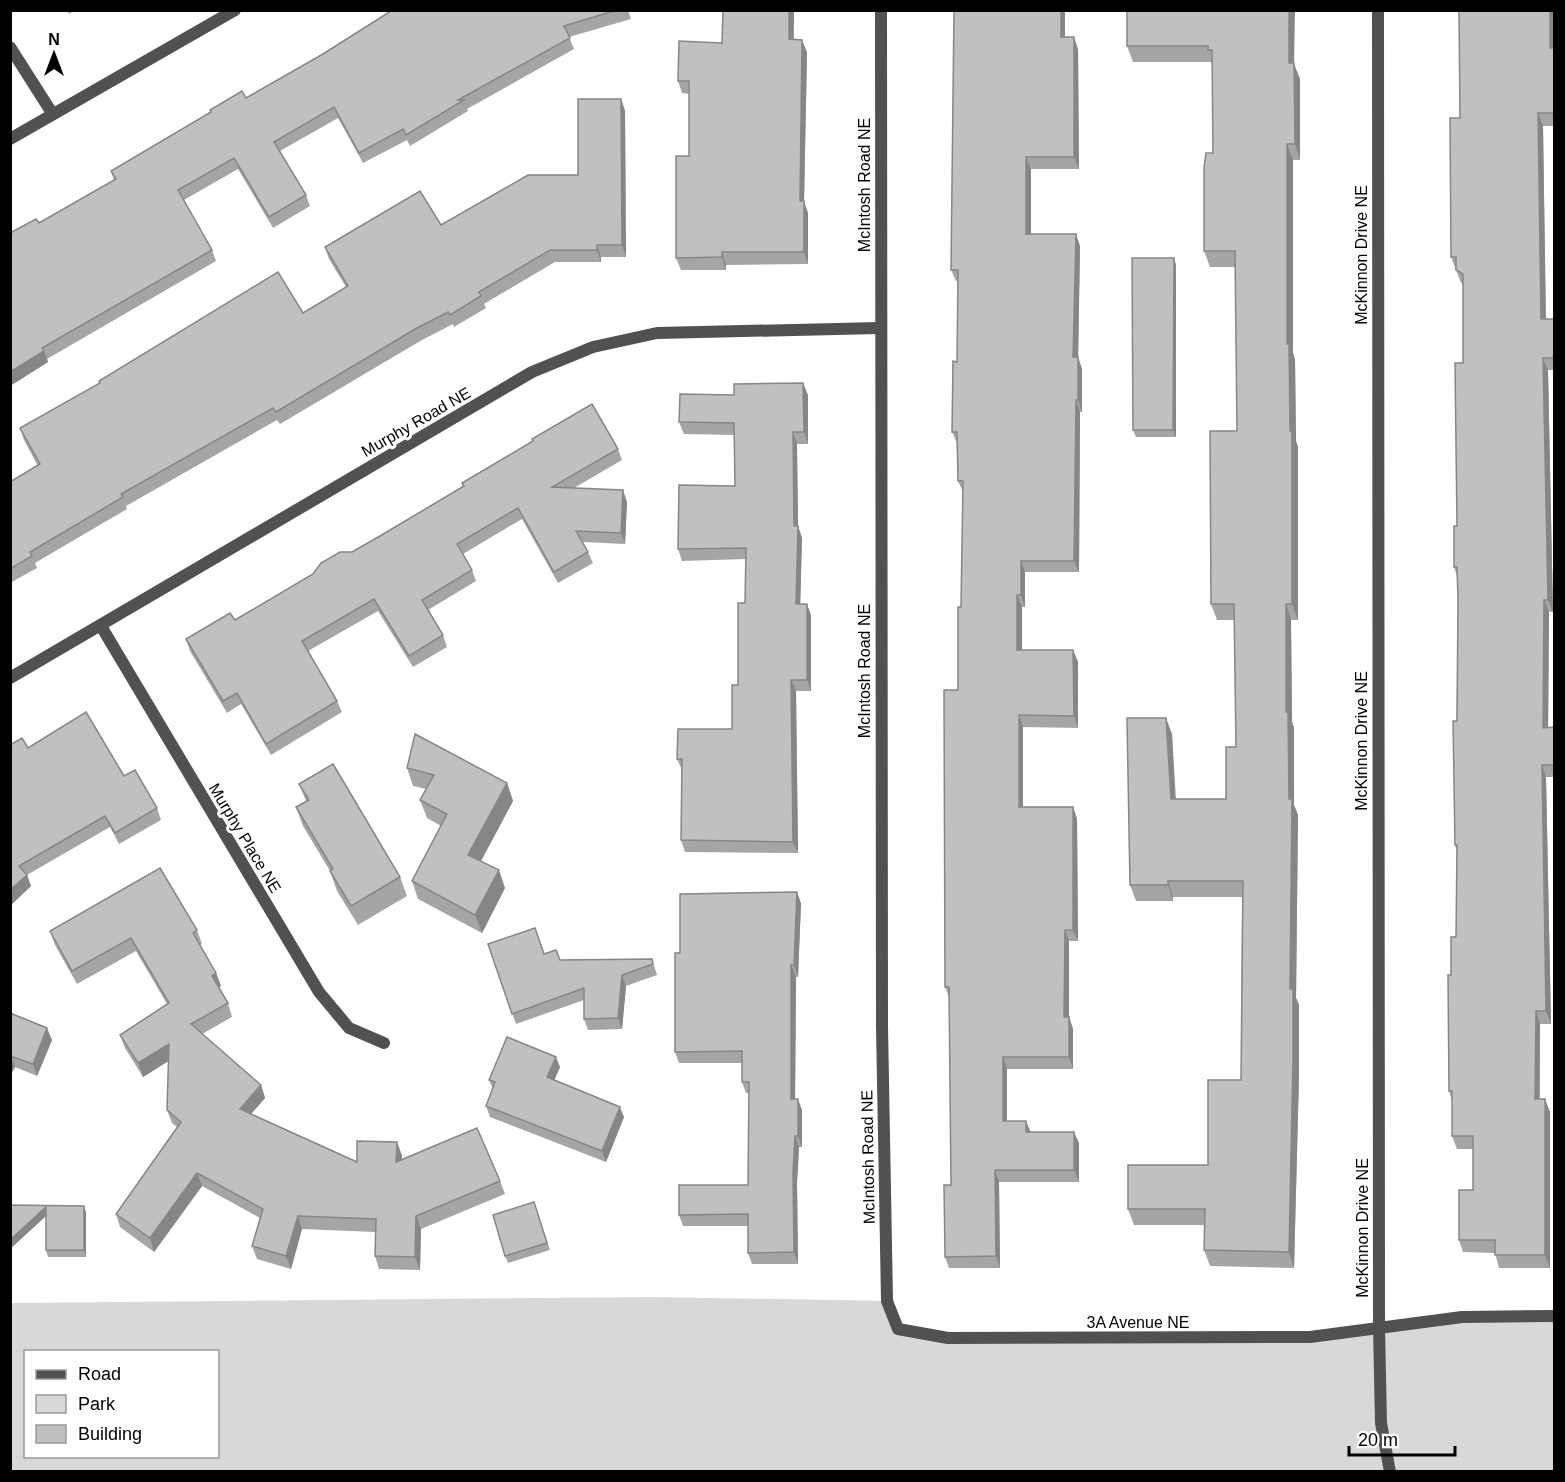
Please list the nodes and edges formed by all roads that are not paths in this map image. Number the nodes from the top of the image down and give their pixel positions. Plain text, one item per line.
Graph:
1 (235, 10) edge
2 (881, 10) edge
3 (1378, 10) edge
4 (10, 47) edge
5 (52, 113) junction
6 (10, 138) edge
7 (879, 328) junction
8 (100, 626) junction
9 (10, 678) edge
10 (384, 1043) dead end
11 (1554, 1316) edge
12 (1379, 1327) junction
13 (898, 1329) joint
14 (1390, 1472) edge

1 - 5 street
2 - 7 street, McIntosh Road NE
3 - 12 street, McKinnon Drive NE
4 - 5 street
5 - 6 street
7 - 8 street, Murphy Road NE
7 - 13 street, McIntosh Road NE
8 - 9 street, Murphy Road NE
8 - 10 street, Murphy Place NE
11 - 12 street, 3A Avenue NE
12 - 13 street, 3A Avenue NE
12 - 14 street, McKinnon Drive NE

